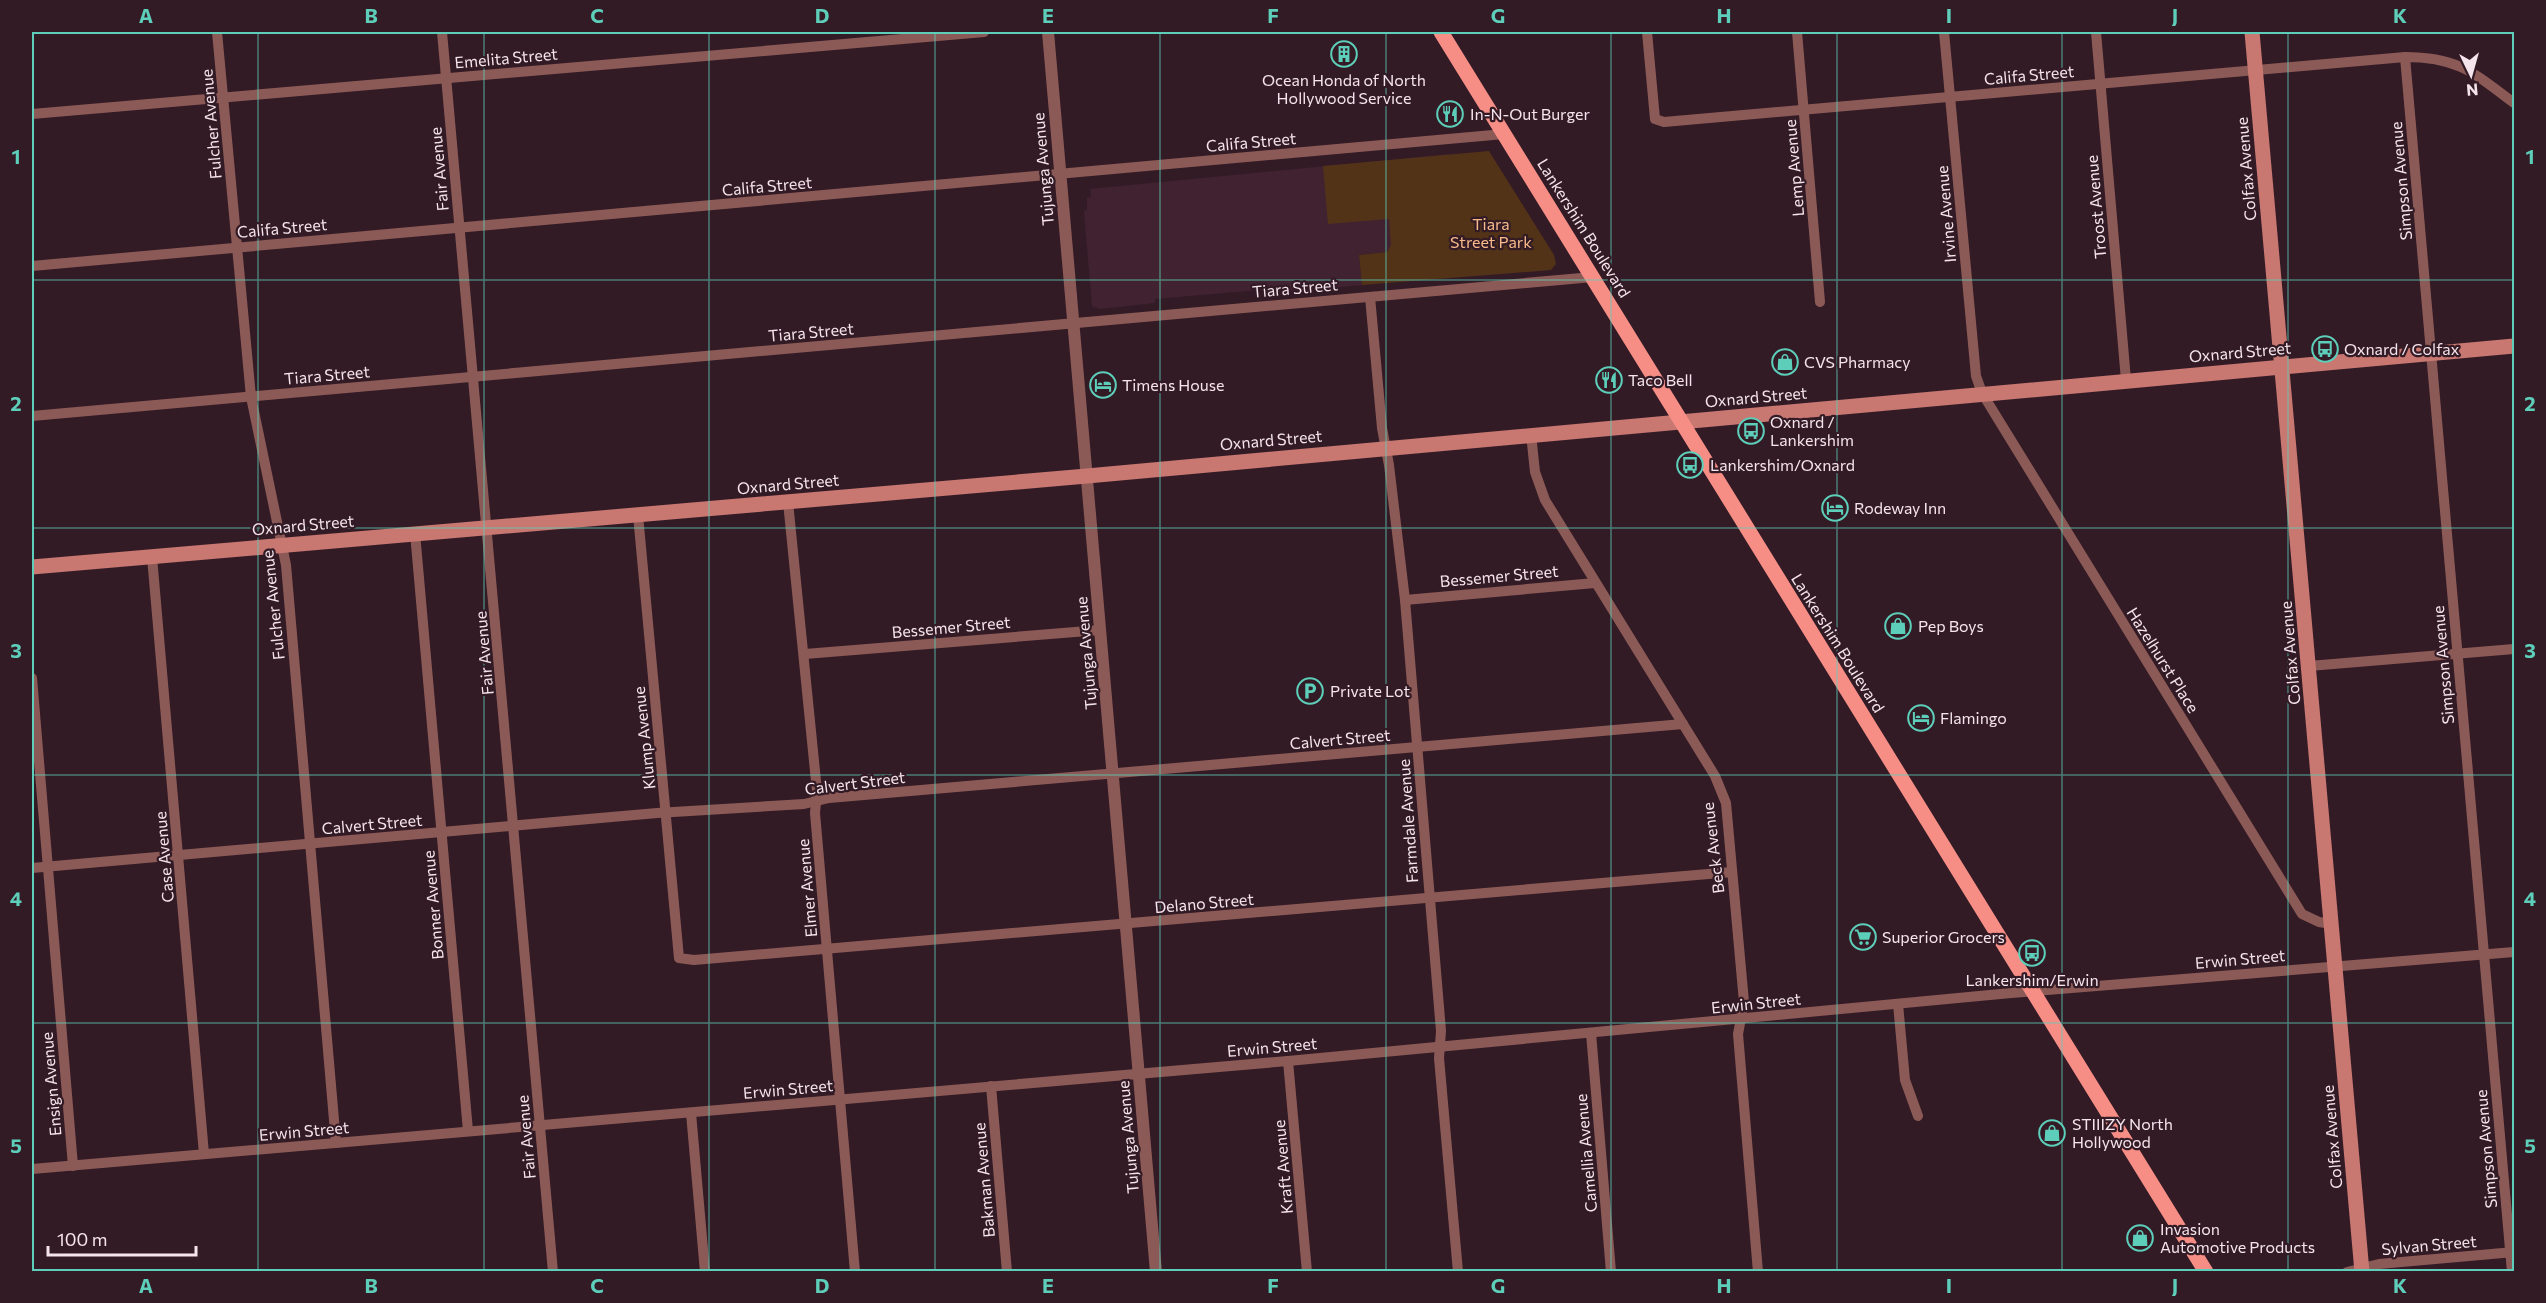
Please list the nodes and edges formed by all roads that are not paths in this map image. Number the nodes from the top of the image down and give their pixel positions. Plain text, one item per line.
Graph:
1 (218, 32) edge
2 (442, 32) edge
3 (984, 32) edge
4 (1047, 32) edge
5 (1441, 32) edge
6 (1647, 32) edge
7 (1797, 32) edge
8 (1944, 32) edge
9 (2096, 32) edge
10 (2252, 32) edge
11 (2405, 57) junction
12 (2255, 70) junction
13 (447, 79) junction
14 (2101, 84) junction
15 (1950, 96) junction
16 (223, 98) junction
17 (2514, 103) edge
18 (1804, 110) junction
19 (32, 114) edge
20 (1504, 134) junction
21 (1059, 175) junction
22 (459, 228) junction
23 (236, 248) junction
24 (32, 266) edge
25 (1593, 277) junction
26 (1370, 297) junction
27 (1820, 302) dead end
28 (1074, 324) junction
29 (2514, 346) edge
30 (2431, 354) junction
31 (2281, 367) junction
32 (473, 377) junction
33 (2126, 380) junction
34 (1982, 393) junction
35 (251, 397) junction
36 (32, 416) edge
37 (1683, 421) junction
38 (1531, 434) junction
39 (1387, 447) junction
40 (1087, 476) junction
41 (788, 502) junction
42 (638, 515) junction
43 (487, 528) junction
44 (415, 533) junction
45 (282, 545) junction
46 (152, 557) junction
47 (32, 567) edge
48 (1595, 583) junction
49 (1405, 600) junction
50 (1100, 630) junction
51 (2514, 649) edge
52 (805, 654) junction
53 (2457, 654) junction
54 (2309, 666) junction
55 (32, 678) edge
56 (1683, 724) junction
57 (1418, 748) junction
58 (1113, 774) junction
59 (816, 801) junction
60 (667, 813) junction
61 (514, 825) junction
62 (442, 832) junction
63 (311, 844) junction
64 (179, 856) junction
65 (48, 867) junction
66 (32, 868) edge
67 (1732, 872) junction
68 (1429, 897) junction
69 (1126, 924) junction
70 (2332, 924) junction
71 (827, 949) junction
72 (2514, 951) edge
73 (2485, 954) junction
74 (679, 958) joint
75 (2336, 966) junction
76 (2032, 992) junction
77 (1898, 1004) junction
78 (1741, 1019) junction
79 (1591, 1033) junction
80 (1440, 1046) junction
81 (1288, 1060) junction
82 (1139, 1073) junction
83 (991, 1086) junction
84 (839, 1099) junction
85 (691, 1113) junction
86 (1918, 1116) dead end
87 (539, 1125) junction
88 (468, 1131) junction
89 (336, 1143) junction
90 (204, 1154) junction
91 (73, 1166) junction
92 (32, 1169) edge
93 (2512, 1252) edge
94 (2357, 1270) edge
95 (553, 1272) edge
96 (705, 1272) edge
97 (855, 1272) edge
98 (1007, 1272) edge
99 (1156, 1272) edge
100 (1307, 1272) edge
101 (1458, 1272) edge
102 (1611, 1272) edge
103 (1758, 1272) edge
104 (2206, 1272) edge
105 (2512, 1272) edge

1 - 16 street, Fulcher Avenue
2 - 13 street, Fair Avenue
3 - 13 street, Emelita Street
4 - 21 street, Tujunga Avenue
5 - 20 main road, Lankershim Boulevard
6 - 18 street, Califa Street
7 - 18 street, Lemp Avenue
8 - 15 street, Irvine Avenue
9 - 14 street, Troost Avenue
10 - 12 main road, Colfax Avenue
11 - 12 street, Califa Street
11 - 17 street, Califa Street
11 - 30 street, Simpson Avenue
12 - 14 street, Califa Street
12 - 31 main road, Colfax Avenue
13 - 16 street, Emelita Street
13 - 22 street, Fair Avenue
14 - 15 street, Califa Street
14 - 33 street, Troost Avenue
15 - 18 street, Califa Street
15 - 34 street, Irvine Avenue
16 - 19 street, Emelita Street
16 - 23 street, Fulcher Avenue
18 - 27 street, Lemp Avenue
20 - 21 street, Califa Street
20 - 25 main road, Lankershim Boulevard
21 - 22 street, Califa Street
21 - 28 street, Tujunga Avenue
22 - 23 street, Califa Street
22 - 32 street, Fair Avenue
23 - 24 street, Califa Street
23 - 35 street, Fulcher Avenue
25 - 26 street, Tiara Street
25 - 37 main road, Lankershim Boulevard
26 - 28 street, Tiara Street
26 - 39 street, Farmdale Avenue
28 - 32 street, Tiara Street
28 - 40 street, Tujunga Avenue
29 - 30 main road, Oxnard Street
30 - 31 main road, Oxnard Street
30 - 53 street, Simpson Avenue
31 - 33 main road, Oxnard Street
31 - 54 main road, Colfax Avenue
32 - 35 street, Tiara Street
32 - 43 street, Fair Avenue
33 - 34 main road, Oxnard Street
34 - 37 main road, Oxnard Street
34 - 70 street, Hazelhurst Place
35 - 36 street, Tiara Street
35 - 45 street, Fulcher Avenue
37 - 38 main road, Oxnard Street
37 - 76 main road, Lankershim Boulevard
38 - 39 main road, Oxnard Street
38 - 48 street, Beck Avenue
39 - 40 main road, Oxnard Street
39 - 49 street, Farmdale Avenue
40 - 41 main road, Oxnard Street
40 - 50 street, Tujunga Avenue
41 - 42 main road, Oxnard Street
41 - 52 street, Elmer Avenue
42 - 43 main road, Oxnard Street
42 - 60 street, Klump Avenue
43 - 44 main road, Oxnard Street
43 - 61 street, Fair Avenue
44 - 45 main road, Oxnard Street
44 - 62 street, Bonner Avenue
45 - 46 main road, Oxnard Street
45 - 63 street, Fulcher Avenue
46 - 47 main road, Oxnard Street
46 - 64 street, Case Avenue
48 - 49 street, Bessemer Street
48 - 56 street, Beck Avenue
49 - 57 street, Farmdale Avenue
50 - 52 street, Bessemer Street
50 - 58 street, Tujunga Avenue
51 - 53 street
52 - 59 street, Elmer Avenue
53 - 54 street
53 - 73 street, Simpson Avenue
54 - 70 main road, Colfax Avenue
55 - 65 street, Ensign Avenue
56 - 57 street, Calvert Street
56 - 67 street, Beck Avenue
57 - 58 street, Calvert Street
57 - 68 street, Farmdale Avenue
58 - 59 street, Calvert Street
58 - 69 street, Tujunga Avenue
59 - 60 street, Calvert Street
59 - 71 street, Elmer Avenue
60 - 61 street, Calvert Street
60 - 74 street, Klump Avenue
61 - 62 street, Calvert Street
61 - 87 street, Fair Avenue
62 - 63 street, Calvert Street
62 - 88 street, Bonner Avenue
63 - 64 street, Calvert Street
63 - 89 street, Fulcher Avenue
64 - 65 street, Calvert Street
64 - 90 street, Case Avenue
65 - 66 street, Calvert Street
65 - 91 street, Ensign Avenue
67 - 68 street, Delano Street
67 - 78 street, Beck Avenue
68 - 69 street, Delano Street
68 - 80 street, Farmdale Avenue
69 - 71 street, Delano Street
69 - 82 street, Tujunga Avenue
70 - 75 main road, Colfax Avenue
71 - 74 street, Delano Street
71 - 84 street, Elmer Avenue
72 - 73 street, Erwin Street
73 - 75 street, Erwin Street
73 - 93 street, Simpson Avenue
75 - 76 street, Erwin Street
75 - 94 main road, Colfax Avenue
76 - 77 street, Erwin Street
76 - 104 main road, Lankershim Boulevard
77 - 78 street, Erwin Street
77 - 86 street
78 - 79 street, Erwin Street
78 - 103 street, Beck Avenue
79 - 80 street, Erwin Street
79 - 102 street, Camellia Avenue
80 - 81 street, Erwin Street
80 - 101 street, Farmdale Avenue
81 - 82 street, Erwin Street
81 - 100 street, Kraft Avenue
82 - 83 street, Erwin Street
82 - 99 street, Tujunga Avenue
83 - 84 street, Erwin Street
83 - 98 street, Bakman Avenue
84 - 85 street, Erwin Street
84 - 97 street, Elmer Avenue
85 - 87 street, Erwin Street
85 - 96 street
87 - 88 street, Erwin Street
87 - 95 street, Fair Avenue
88 - 89 street, Erwin Street
89 - 90 street, Erwin Street
90 - 91 street, Erwin Street
91 - 92 street, Erwin Street
93 - 94 street, Sylvan Street
93 - 105 street, Simpson Avenue

